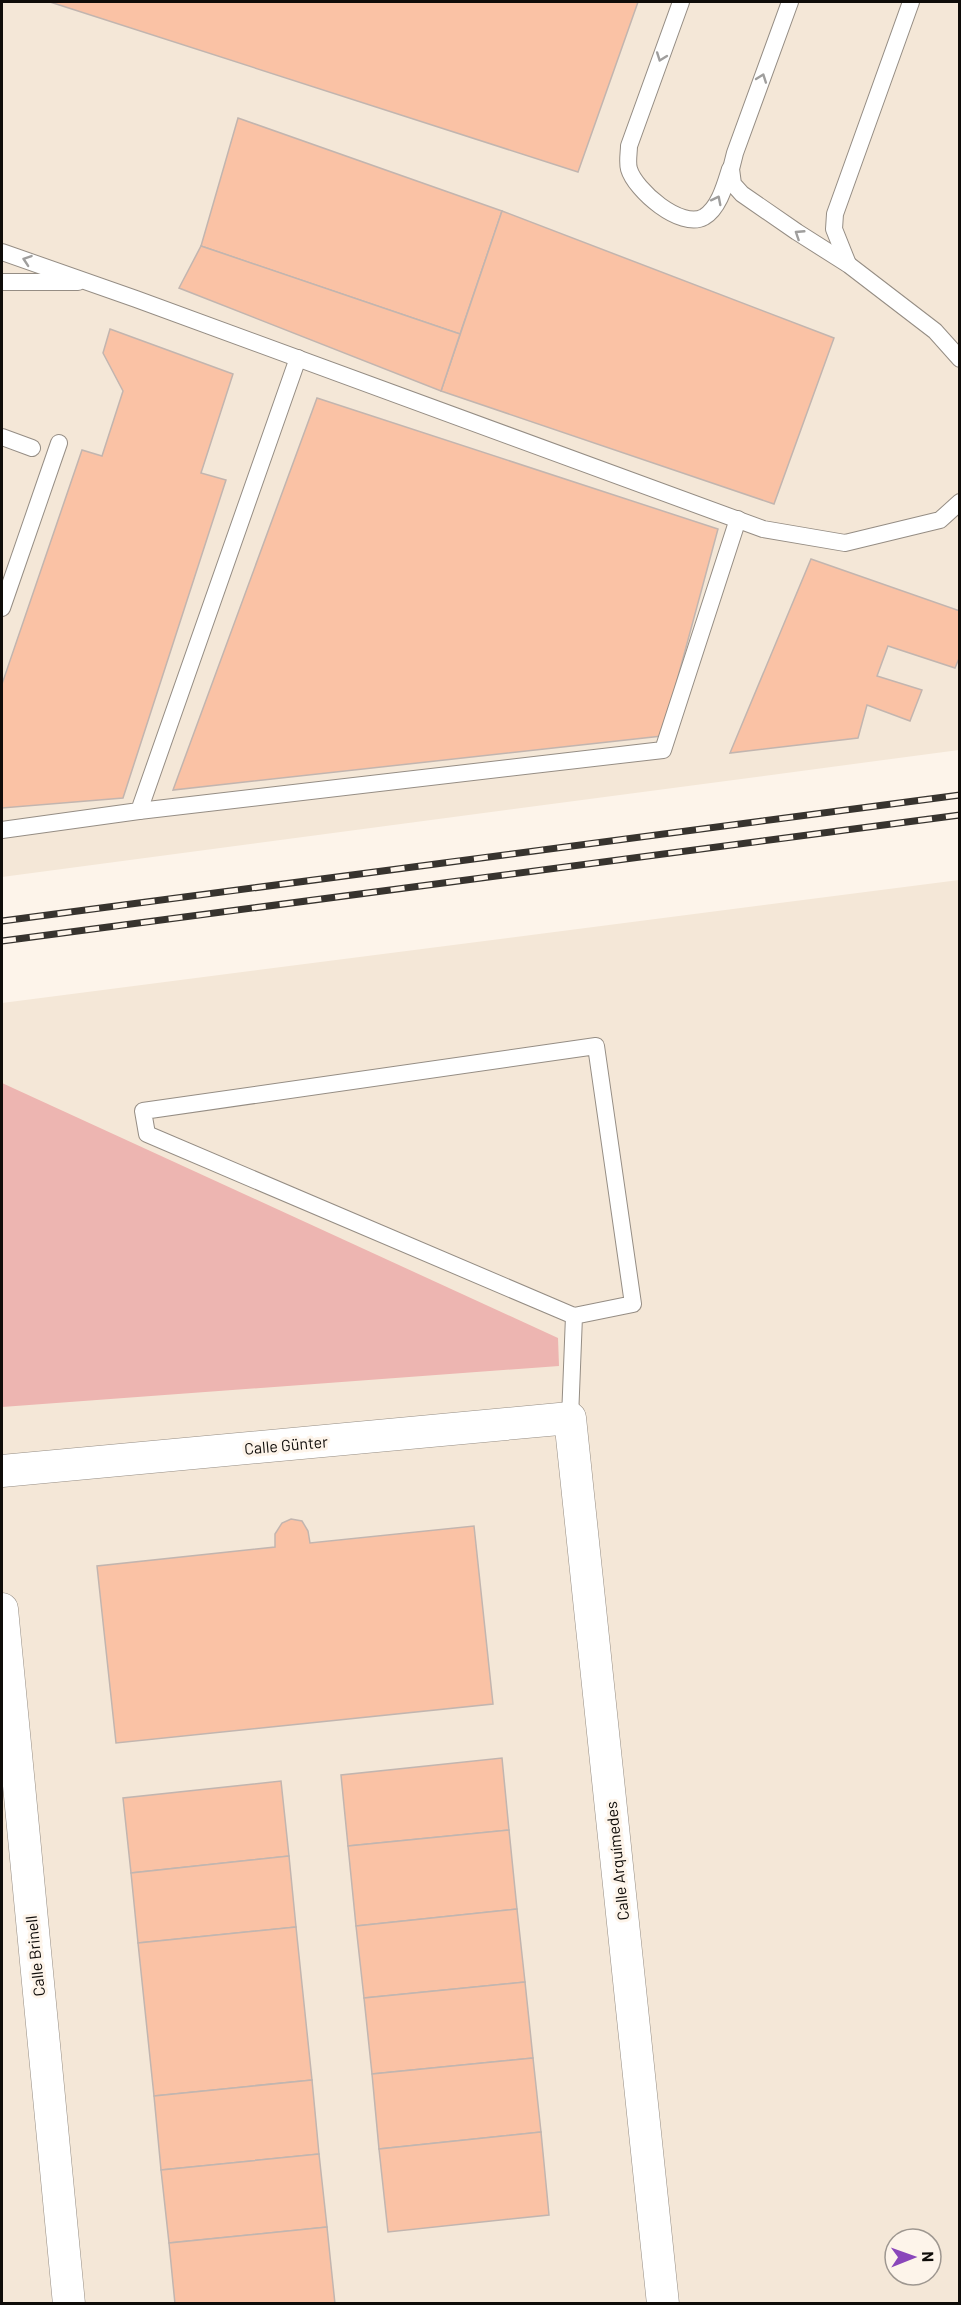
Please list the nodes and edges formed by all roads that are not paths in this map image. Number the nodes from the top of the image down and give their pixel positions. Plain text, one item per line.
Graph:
1 (681, 2) edge
2 (790, 2) edge
3 (911, 2) edge
4 (730, 169) junction
5 (2, 252) edge
6 (849, 265) junction
7 (2, 282) edge
8 (91, 282) junction
9 (298, 358) junction
10 (960, 359) edge
11 (2, 437) edge
12 (59, 443) dead end
13 (32, 448) dead end
14 (960, 502) edge
15 (738, 519) junction
16 (2, 608) edge
17 (139, 811) junction
18 (2, 830) edge
19 (574, 1316) junction
20 (570, 1418) junction
21 (2, 1472) edge
22 (2, 1609) edge
23 (69, 2304) edge
24 (663, 2304) edge

1 -> 4 lane
4 -> 2 lane
3 - 6 lane
6 -> 4 lane
8 -> 5 lane
6 - 10 lane
7 - 8 lane
8 - 9 lane
9 - 15 lane
9 - 17 lane
11 - 13 lane
12 - 16 lane
14 - 15 lane
15 - 17 lane
17 - 18 lane
19 - 19 lane
19 - 20 lane
20 - 21 street, Calle Günter
20 - 24 street, Calle Arquímedes
22 - 23 street, Calle Brinell

